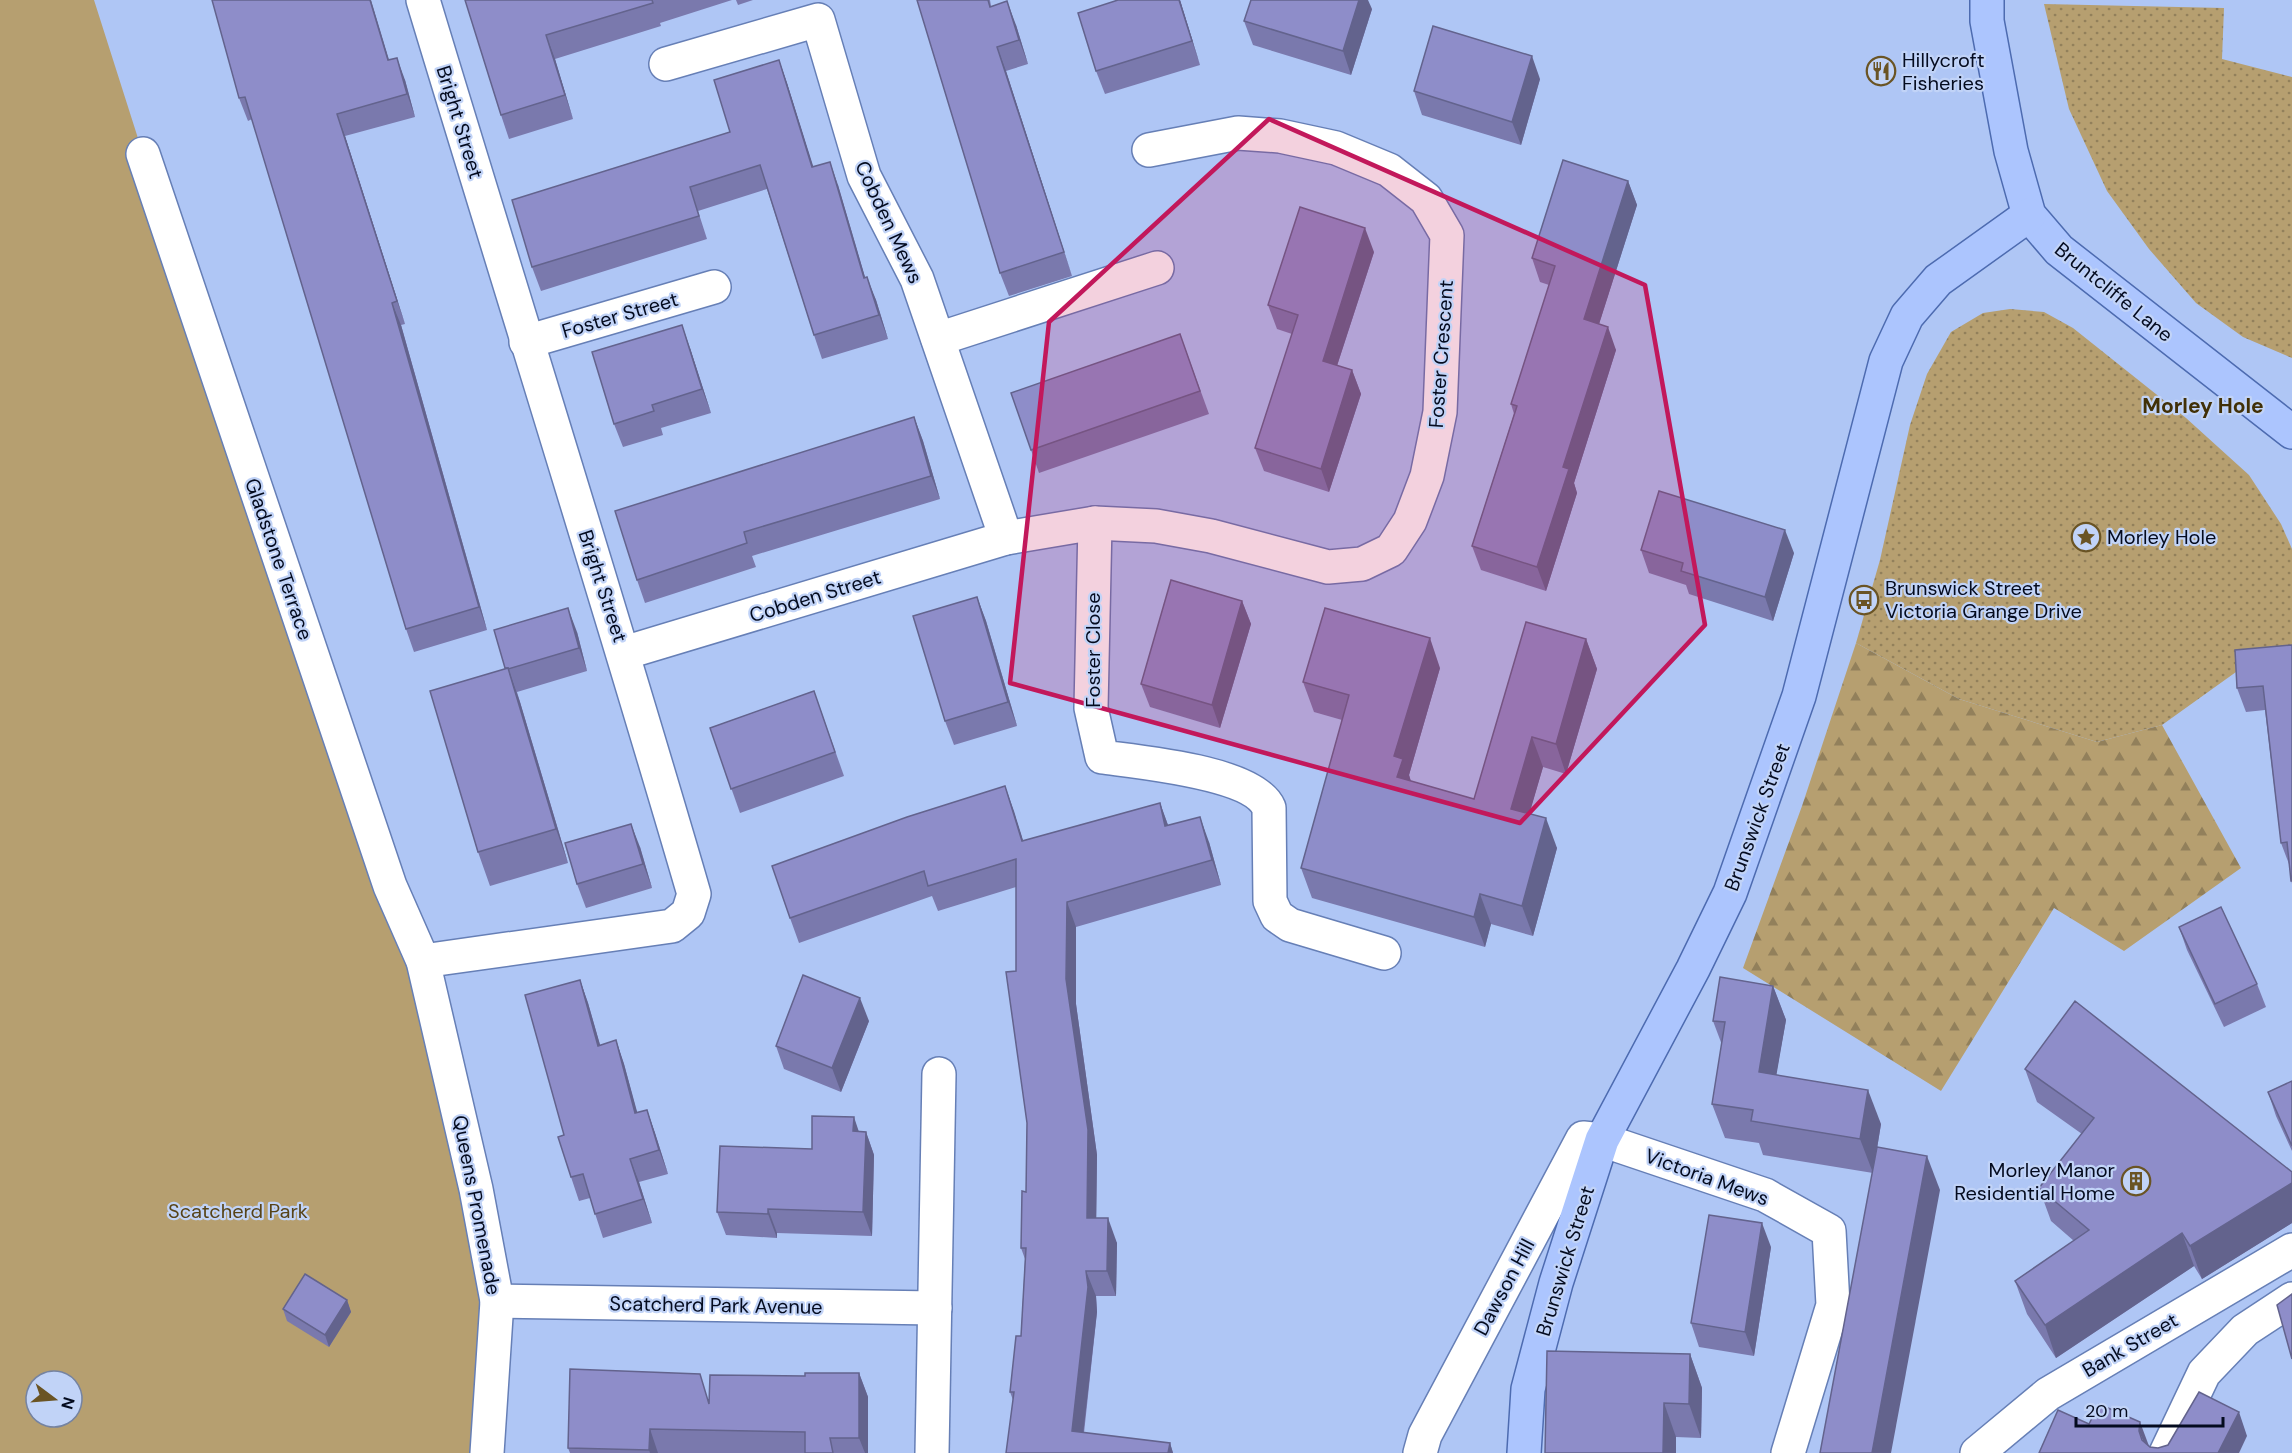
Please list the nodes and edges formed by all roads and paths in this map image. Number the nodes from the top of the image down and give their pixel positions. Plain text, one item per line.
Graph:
1 (423, 0) edge
2 (1987, 0) edge
3 (666, 64) dead end
4 (1149, 150) dead end
5 (143, 154) dead end
6 (2029, 215) junction
7 (1157, 268) dead end
8 (714, 287) dead end
9 (938, 339) junction
10 (526, 342) junction
11 (2292, 432) edge
12 (1095, 523) junction
13 (1006, 538) junction
14 (624, 653) junction
15 (1384, 953) dead end
16 (423, 961) junction
17 (939, 1074) dead end
18 (1602, 1140) junction
19 (2292, 1250) edge
20 (2292, 1299) edge
21 (497, 1301) junction
22 (935, 1308) junction
23 (488, 1453) edge
24 (932, 1453) edge
25 (1420, 1453) edge
26 (1524, 1453) edge
27 (1788, 1453) edge
28 (1977, 1453) edge
29 (2166, 1453) edge

1 - 10 street, Bright Street
2 - 6 main road, Bruntcliffe Lane
3 - 9 street, Cobden Mews
4 - 12 street, Foster Crescent
5 - 16 street, Gladstone Terrace
6 - 11 main road, Bruntcliffe Lane
6 - 18 main road, Brunswick Street
7 - 9 street
8 - 10 street, Foster Street
9 - 13 street, Cobden Mews
10 - 14 street, Bright Street
12 - 13 street, Foster Crescent
12 - 15 street, Foster Close
13 - 14 street, Cobden Street
14 - 16 street, Bright Street
16 - 21 street, Queens Promenade
17 - 22 street
18 - 25 street, Dawson Hill
18 - 26 main road, Brunswick Street
18 - 27 street, Victoria Mews
19 - 28 street, Bank Street
20 - 29 street
21 - 22 street, Scatcherd Park Avenue
21 - 23 street, Queens Promenade
22 - 24 street

